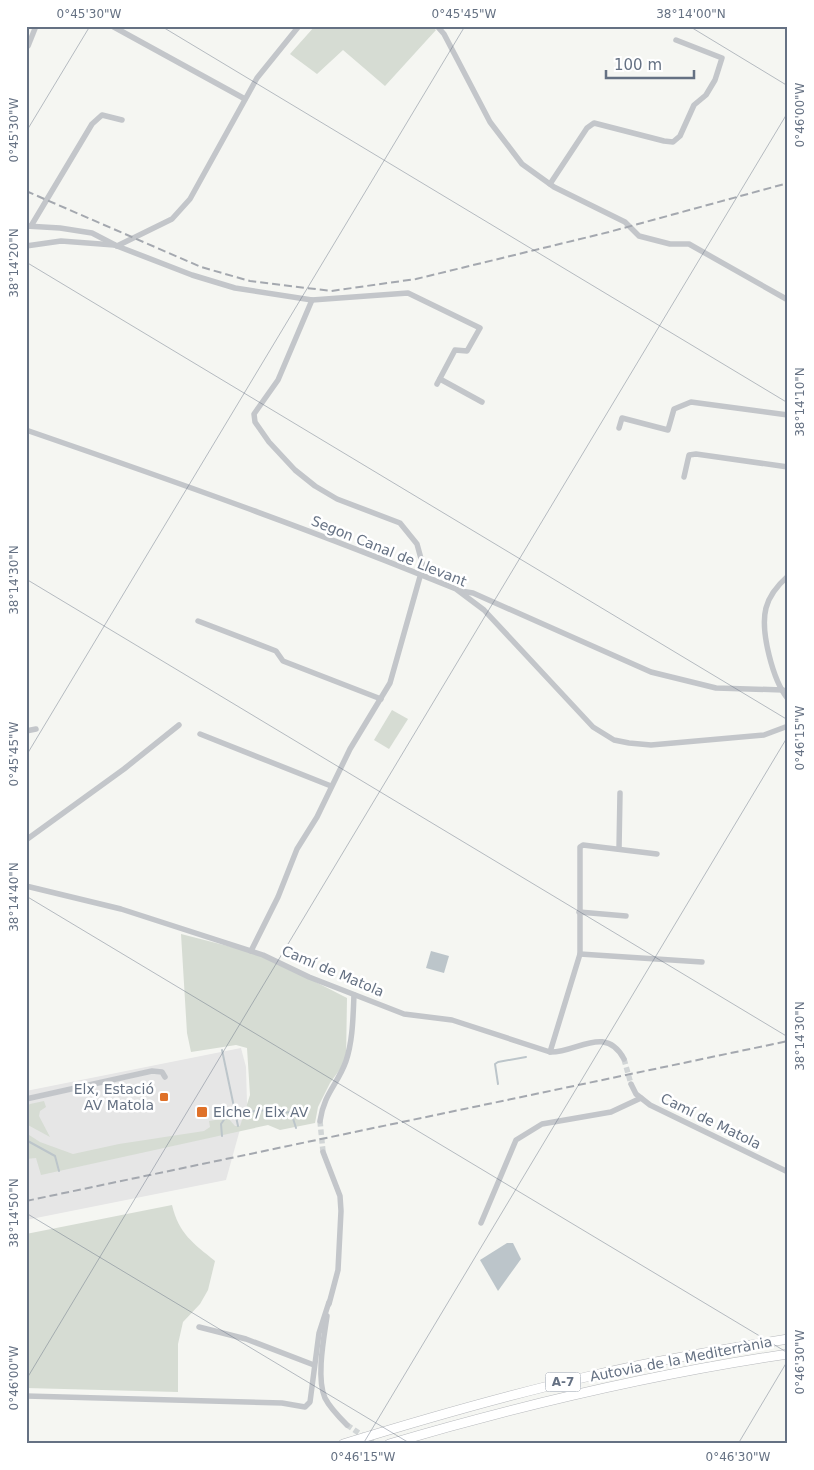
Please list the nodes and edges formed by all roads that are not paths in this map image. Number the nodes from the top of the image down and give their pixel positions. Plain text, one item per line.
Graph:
1 (36, 26) edge
2 (112, 26) edge
3 (299, 26) edge
4 (437, 26) edge
5 (676, 40) dead end
6 (28, 46) dead end
7 (245, 99) junction
8 (122, 120) dead end
9 (550, 184) junction
10 (29, 226) edge
11 (26, 246) edge
12 (118, 246) junction
13 (312, 300) junction
14 (788, 300) edge
15 (482, 402) dead end
16 (788, 415) edge
17 (619, 428) dead end
18 (26, 430) edge
19 (788, 467) edge
20 (684, 478) dead end
21 (422, 575) junction
22 (788, 576) edge
23 (459, 590) junction
24 (198, 621) dead end
25 (782, 690) junction
26 (382, 699) junction
27 (788, 699) edge
28 (179, 725) dead end
29 (788, 726) edge
30 (36, 729) dead end
31 (26, 731) edge
32 (200, 734) dead end
33 (331, 786) junction
34 (620, 793) dead end
35 (26, 840) edge
36 (619, 849) junction
37 (657, 854) dead end
38 (26, 886) edge
39 (579, 912) junction
40 (626, 916) dead end
41 (251, 951) junction
42 (580, 954) junction
43 (702, 962) dead end
44 (354, 995) junction
45 (550, 1052) junction
46 (624, 1060) tunnel mouth
47 (165, 1077) dead end
48 (631, 1084) tunnel mouth
49 (641, 1098) junction
50 (26, 1099) edge
51 (320, 1121) tunnel mouth
52 (323, 1152) tunnel mouth
53 (788, 1172) edge
54 (481, 1223) dead end
55 (329, 1302) junction
56 (199, 1327) dead end
57 (788, 1339) edge
58 (788, 1354) edge
59 (314, 1366) junction
60 (26, 1396) edge
61 (347, 1425) tunnel mouth
62 (343, 1444) edge
63 (390, 1444) edge

1 - 6 street
2 - 7 street
3 - 7 street
4 - 9 street
5 - 9 street
7 - 12 street
8 - 10 street
9 - 14 street
10 - 12 street
11 - 12 street
12 - 13 street
13 - 15 street
13 - 21 street
16 - 17 street
18 - 21 street, Segon Canal de Llevant
19 - 20 street
21 - 23 street, Segon Canal de Llevant
21 - 26 street
22 - 25 street
23 - 25 street
23 - 29 street, Segon Canal de Llevant
24 - 26 street
25 - 27 street
26 - 33 street
28 - 35 street
30 - 31 street
32 - 33 street
33 - 41 street
34 - 36 street
36 - 37 street
36 - 39 street
38 - 41 street, Camí de Matola
39 - 40 street
39 - 42 street
41 - 44 street, Camí de Matola
42 - 43 street
42 - 45 street
44 - 45 street, Camí de Matola
44 - 51 street
45 - 46 street, Camí de Matola
47 - 50 street
48 - 49 street, Camí de Matola
49 - 53 street, Camí de Matola
49 - 54 street
52 - 55 street
55 - 59 street
55 - 61 street
56 - 59 street
57 - 62 highway, Autovia de la Mediterrània / A-7
58 - 63 highway, Autovia de la Mediterrània / A-7
59 - 60 street

